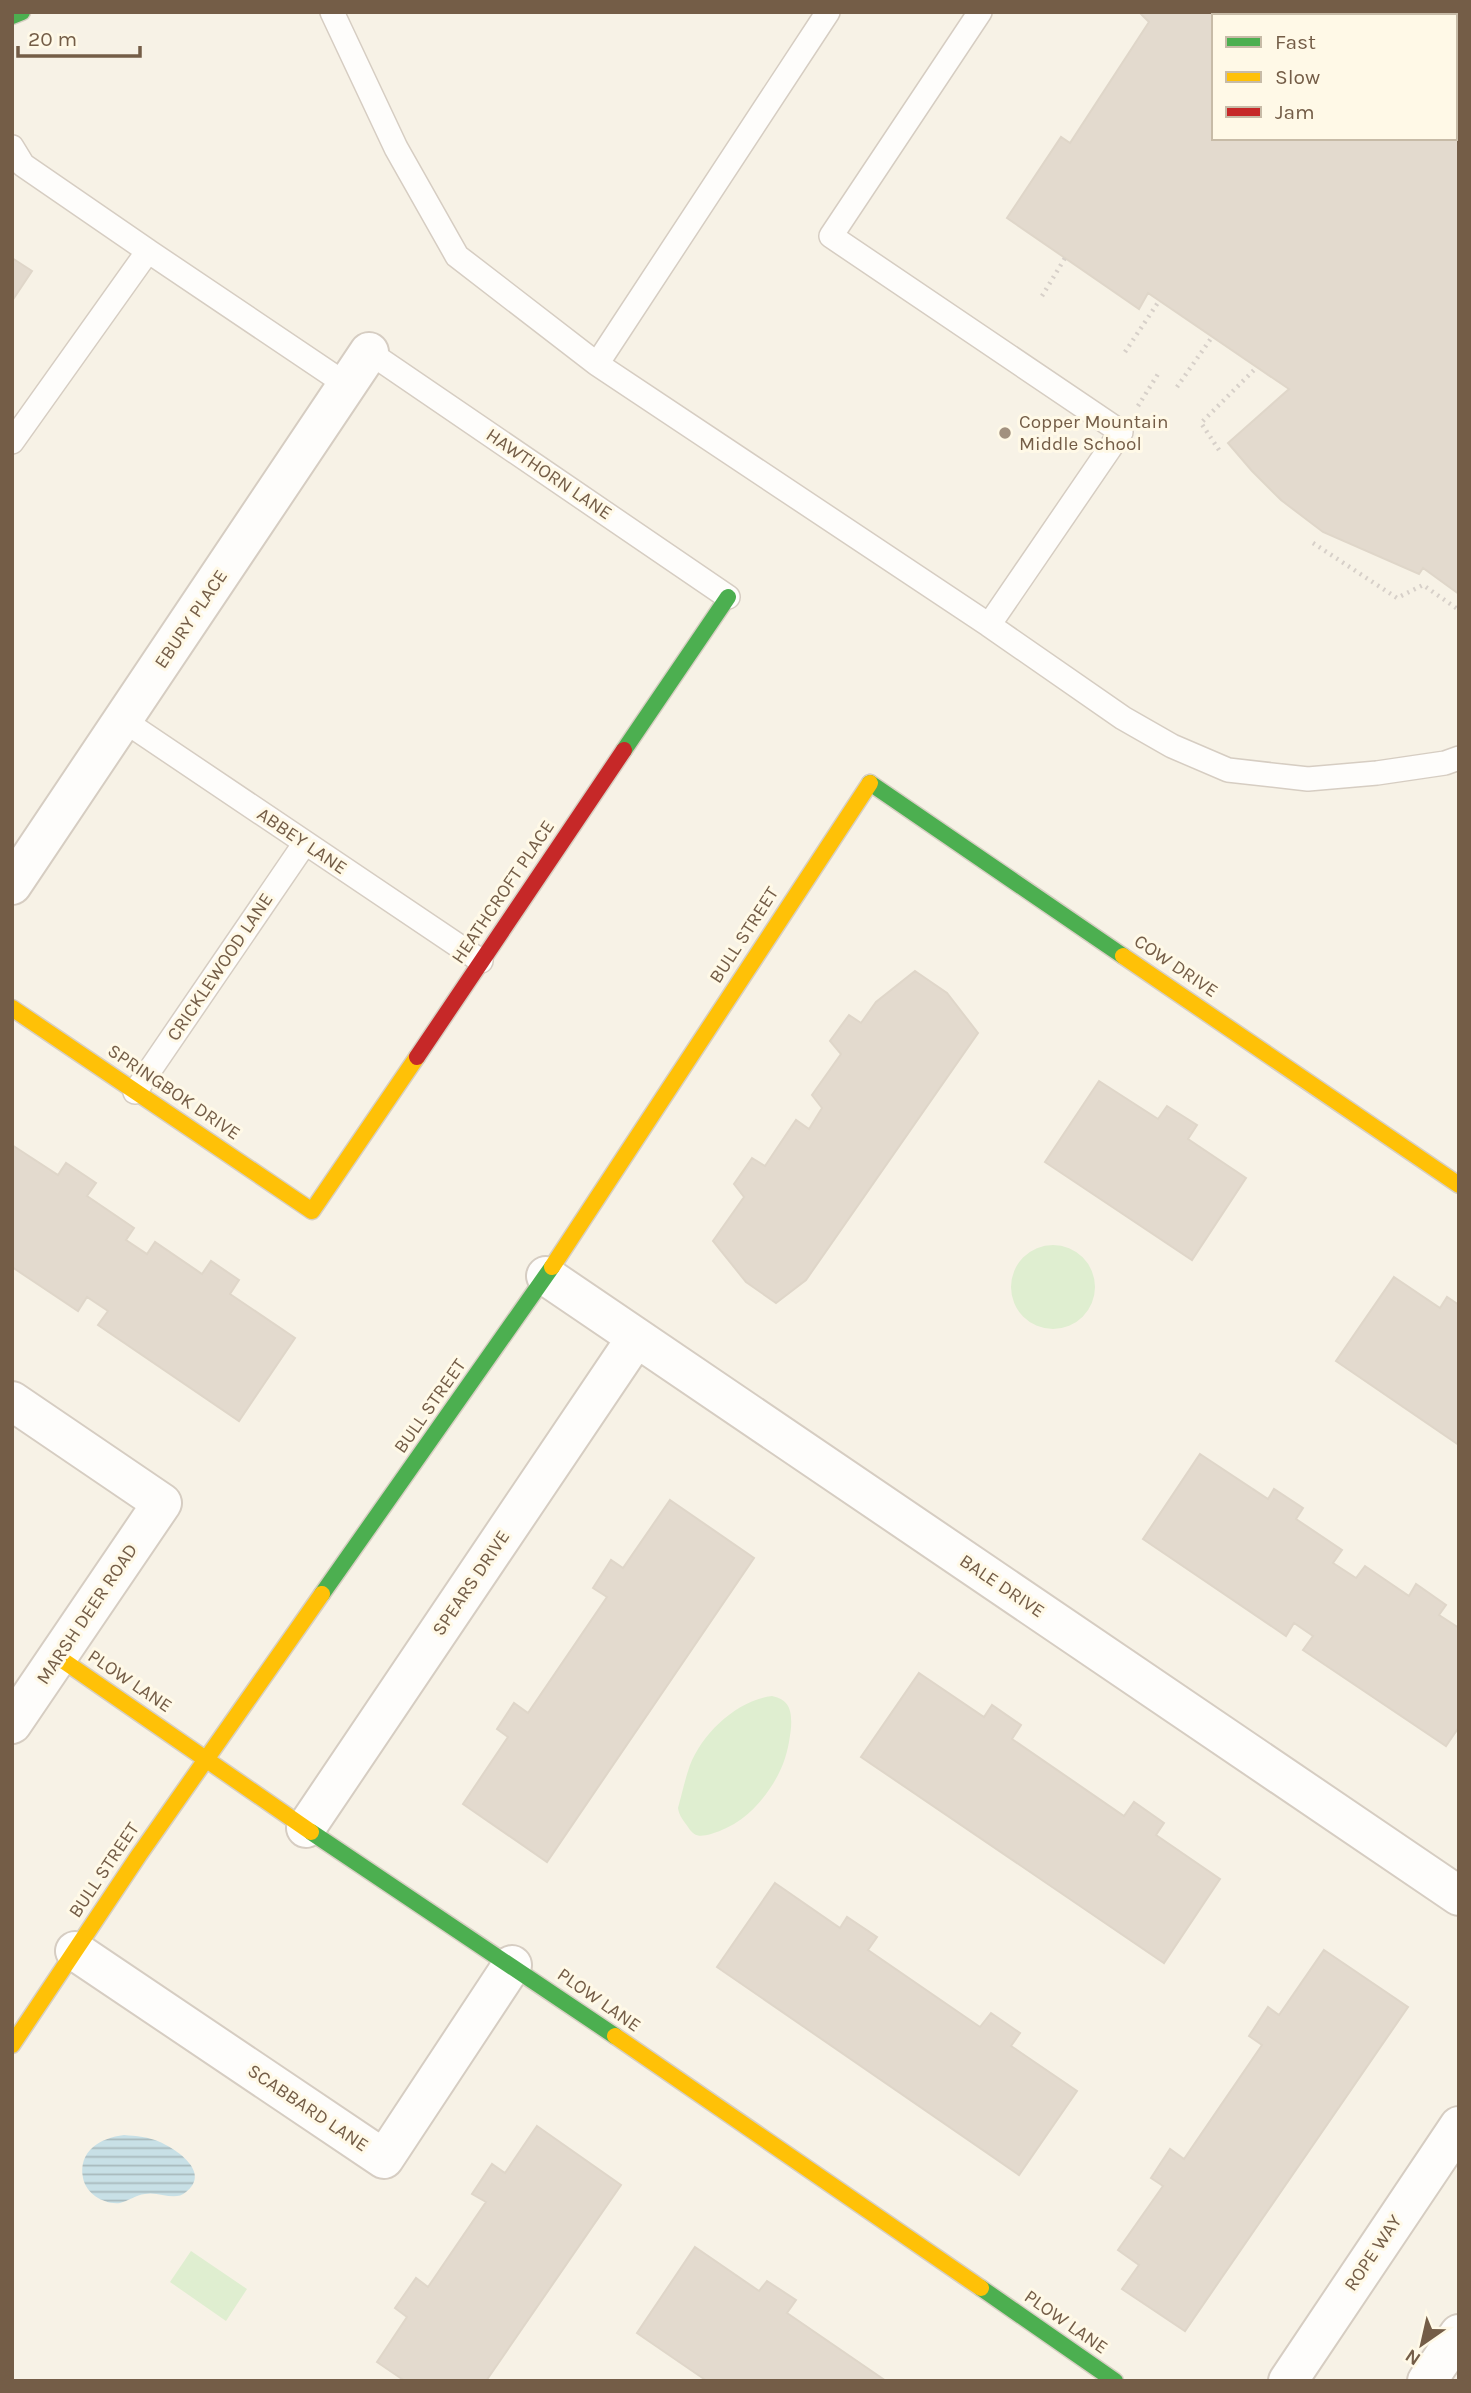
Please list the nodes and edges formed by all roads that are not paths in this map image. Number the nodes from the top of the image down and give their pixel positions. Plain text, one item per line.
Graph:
1 (22, 12) edge
2 (332, 12) edge
3 (828, 12) edge
4 (980, 12) edge
5 (12, 16) edge
6 (12, 147) edge
7 (148, 251) junction
8 (369, 352) joint
9 (597, 364) junction
10 (347, 385) junction
11 (12, 443) edge
12 (729, 597) joint
13 (989, 625) junction
14 (123, 720) junction
15 (1459, 758) edge
16 (869, 782) joint
17 (305, 843) junction
18 (12, 885) edge
19 (481, 961) junction
20 (12, 1008) edge
21 (135, 1091) junction
22 (1459, 1185) edge
23 (312, 1211) joint
24 (546, 1276) junction
25 (636, 1338) junction
26 (12, 1401) edge
27 (58, 1657) junction
28 (12, 1724) edge
29 (207, 1760) junction
30 (306, 1828) junction
31 (1459, 1896) edge
32 (75, 1951) junction
33 (512, 1965) junction
34 (12, 2045) edge
35 (1459, 2126) edge
36 (1459, 2334) edge
37 (1115, 2381) edge
38 (1288, 2381) edge
39 (1427, 2381) edge

1 - 5 street
2 - 9 lane
3 - 9 lane
4 - 13 lane
6 - 7 lane
7 - 10 lane
7 - 11 lane
8 - 10 street, EBURY PLACE
8 - 12 lane, HAWTHORN LANE
9 - 13 lane
10 - 14 street, EBURY PLACE
12 - 19 street, HEATHCROFT PLACE
13 - 15 lane
14 - 17 lane, ABBEY LANE
14 - 18 street, EBURY PLACE
16 - 22 street, COW DRIVE
16 - 24 street, BULL STREET
17 - 19 lane, ABBEY LANE
17 - 21 lane, CRICKLEWOOD LANE
19 - 23 street, HEATHCROFT PLACE
20 - 21 street, SPRINGBOK DRIVE
21 - 23 street, SPRINGBOK DRIVE
24 - 25 street, BALE DRIVE
24 - 29 street, BULL STREET
25 - 30 street, SPEARS DRIVE
25 - 31 street, BALE DRIVE
26 - 27 street, MARSH DEER ROAD
27 - 28 street, MARSH DEER ROAD
27 - 29 street, PLOW LANE
29 - 30 street, PLOW LANE
29 - 32 street, BULL STREET
30 - 33 street, PLOW LANE
32 - 33 street, SCABBARD LANE
32 - 34 street, BULL STREET
33 - 37 street, PLOW LANE
35 - 38 street, ROPE WAY
36 - 39 street

